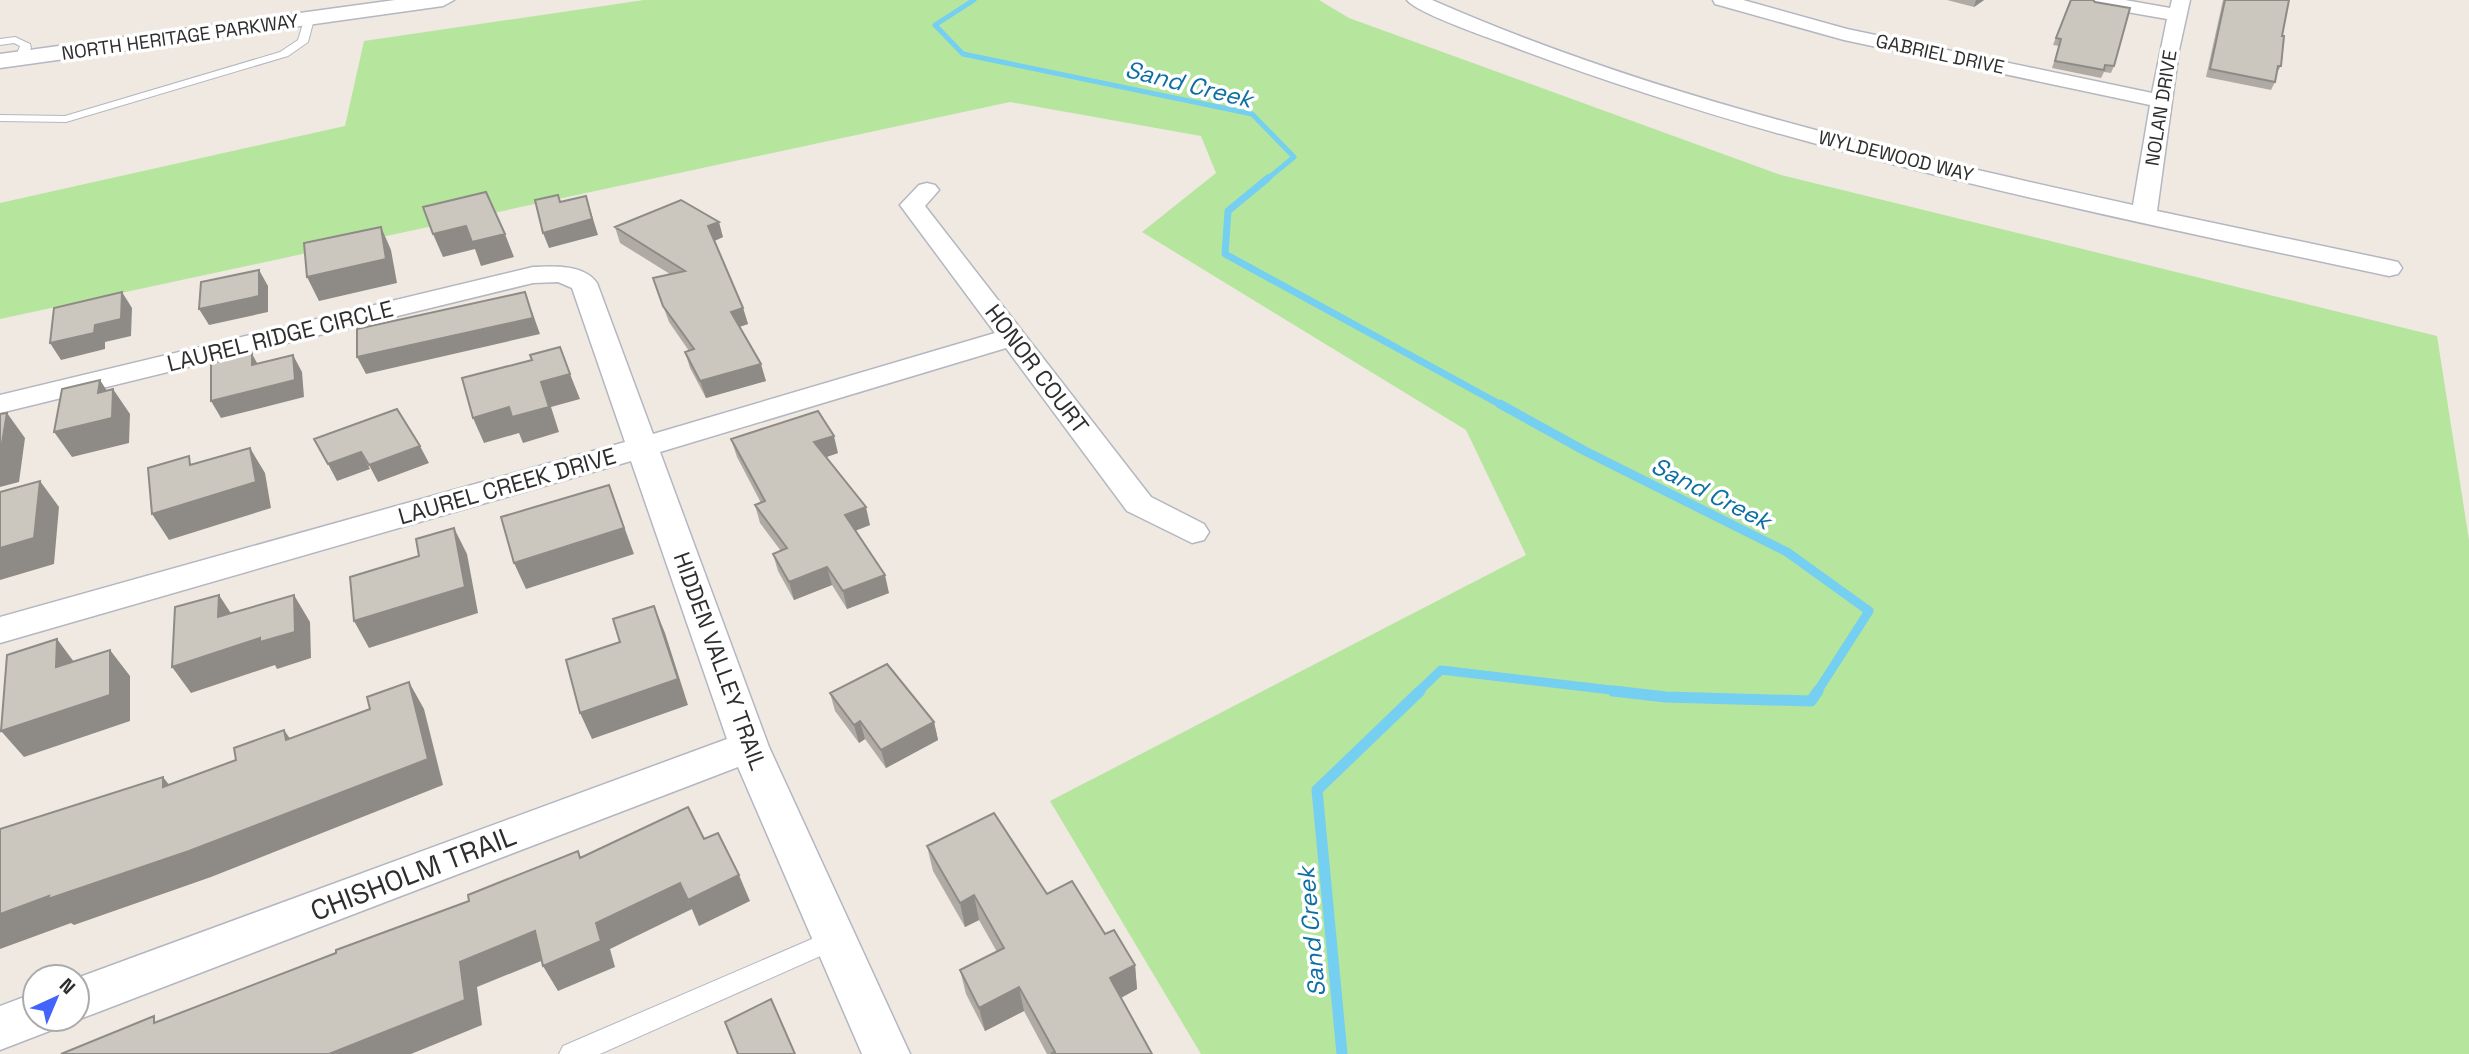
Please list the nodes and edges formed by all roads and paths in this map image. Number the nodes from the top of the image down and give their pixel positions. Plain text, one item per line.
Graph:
1 (443, 0) edge
2 (1416, 0) edge
3 (1722, 0) edge
4 (2093, 0) edge
5 (2179, 8) edge
6 (309, 19) junction
7 (0, 42) edge
8 (10, 60) edge
9 (2161, 101) junction
10 (0, 118) edge
11 (927, 190) dead end
12 (2144, 216) junction
13 (2389, 268) dead end
14 (561, 274) joint
15 (1013, 337) junction
16 (0, 404) edge
17 (644, 447) junction
18 (1192, 532) dead end
19 (0, 630) edge
20 (749, 747) junction
21 (835, 939) junction
22 (91, 994) edge
23 (21, 1020) edge
24 (0, 1028) edge
25 (572, 1054) edge
26 (886, 1054) edge

1 - 6 main road, NORTH HERITAGE PARKWAY
2 - 12 street, WYLDEWOOD WAY
3 - 9 street, GABRIEL DRIVE
4 - 5 street
5 - 9 street, NOLAN DRIVE
6 - 8 main road, NORTH HERITAGE PARKWAY
6 - 10 lane
7 - 8 lane
9 - 12 street, NOLAN DRIVE
11 - 15 street, HONOR COURT
12 - 13 street, WYLDEWOOD WAY
14 - 16 street, LAUREL RIDGE CIRCLE
14 - 17 street, HIDDEN VALLEY TRAIL
15 - 17 street, LAUREL CREEK DRIVE
15 - 18 street, HONOR COURT
17 - 19 street, LAUREL CREEK DRIVE
17 - 20 street, HIDDEN VALLEY TRAIL
20 - 21 street, HIDDEN VALLEY TRAIL
20 - 22 street, CHISHOLM TRAIL
21 - 25 lane
21 - 26 street, HIDDEN VALLEY TRAIL
23 - 24 street

